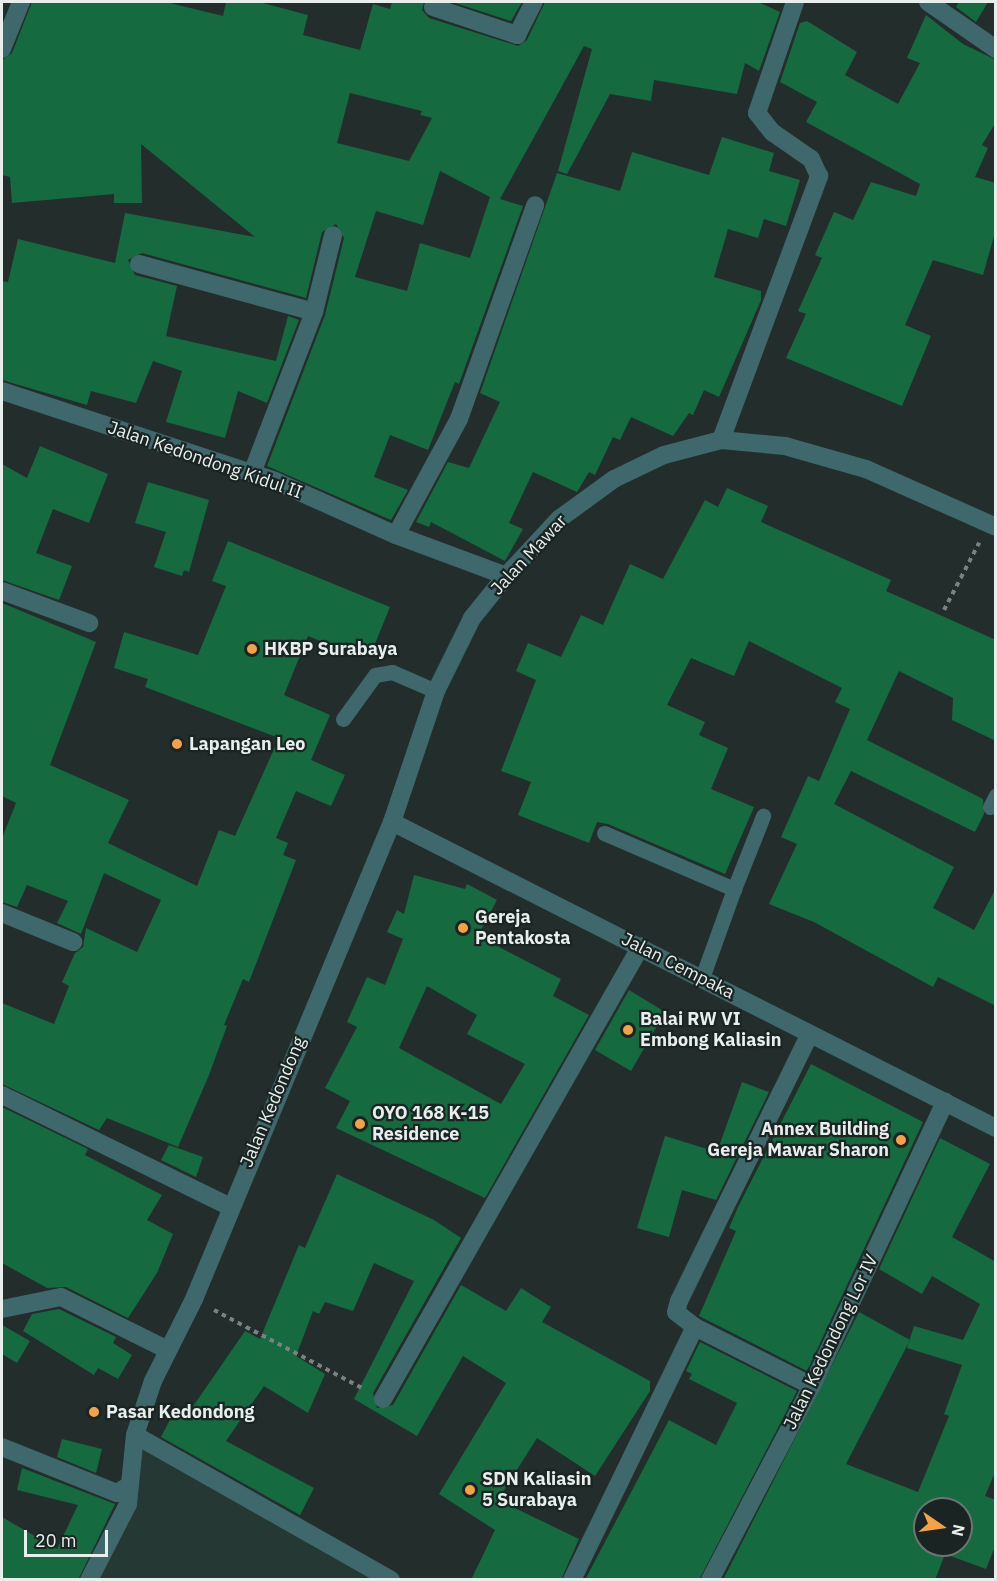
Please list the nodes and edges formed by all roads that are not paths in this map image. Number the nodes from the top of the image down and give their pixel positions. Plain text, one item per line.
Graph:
1 (21, 2) edge
2 (534, 2) edge
3 (795, 2) edge
4 (928, 2) edge
5 (433, 7) dead end
6 (996, 48) edge
7 (2, 49) edge
8 (535, 205) dead end
9 (333, 235) dead end
10 (139, 264) dead end
11 (314, 312) junction
12 (2, 391) edge
13 (722, 440) junction
14 (252, 473) junction
15 (992, 526) edge
16 (396, 535) junction
17 (506, 576) junction
18 (2, 591) edge
19 (88, 623) dead end
20 (436, 691) junction
21 (343, 719) dead end
22 (763, 816) dead end
23 (392, 822) junction
24 (604, 833) dead end
25 (734, 889) junction
26 (2, 913) edge
27 (73, 942) dead end
28 (641, 946) junction
29 (702, 978) junction
30 (810, 1034) junction
31 (2, 1095) edge
32 (945, 1102) junction
33 (996, 1128) edge
34 (230, 1206) junction
35 (2, 1309) edge
36 (695, 1327) junction
37 (168, 1350) junction
38 (813, 1386) junction
39 (383, 1399) road end
40 (135, 1435) junction
41 (2, 1447) edge
42 (130, 1485) junction
43 (89, 1580) edge
44 (391, 1580) edge
45 (572, 1580) edge
46 (710, 1580) edge

1 - 7 street
2 - 5 street
3 - 13 street
4 - 6 street
8 - 16 street
9 - 11 street
10 - 11 street
11 - 14 street
12 - 14 street, Jalan Kedondong Kidul II
13 - 15 street, Jalan Mawar
13 - 17 street, Jalan Mawar
14 - 16 street, Jalan Kedondong Kidul II
16 - 17 street, Jalan Kedondong Kidul II
17 - 20 street, Jalan Mawar
18 - 19 street
20 - 21 lane
20 - 23 street, Jalan Mawar
22 - 25 lane
23 - 28 street, Jalan Cempaka
23 - 34 street, Jalan Kedondong
24 - 25 lane
25 - 29 lane
26 - 27 street
28 - 29 street, Jalan Cempaka
28 - 39 street
29 - 30 street, Jalan Cempaka
30 - 32 street, Jalan Cempaka
30 - 36 street
31 - 34 street
32 - 33 street, Jalan Cempaka
32 - 38 street, Jalan Kedondong Lor IV
34 - 37 street, Jalan Kedondong
35 - 37 street
36 - 38 street
36 - 45 street
37 - 40 street, Jalan Kedondong
38 - 46 street, Jalan Kedondong Lor IV
40 - 42 street, Jalan Kedondong
40 - 44 street
41 - 42 street
42 - 43 street, Jalan Kedondong

